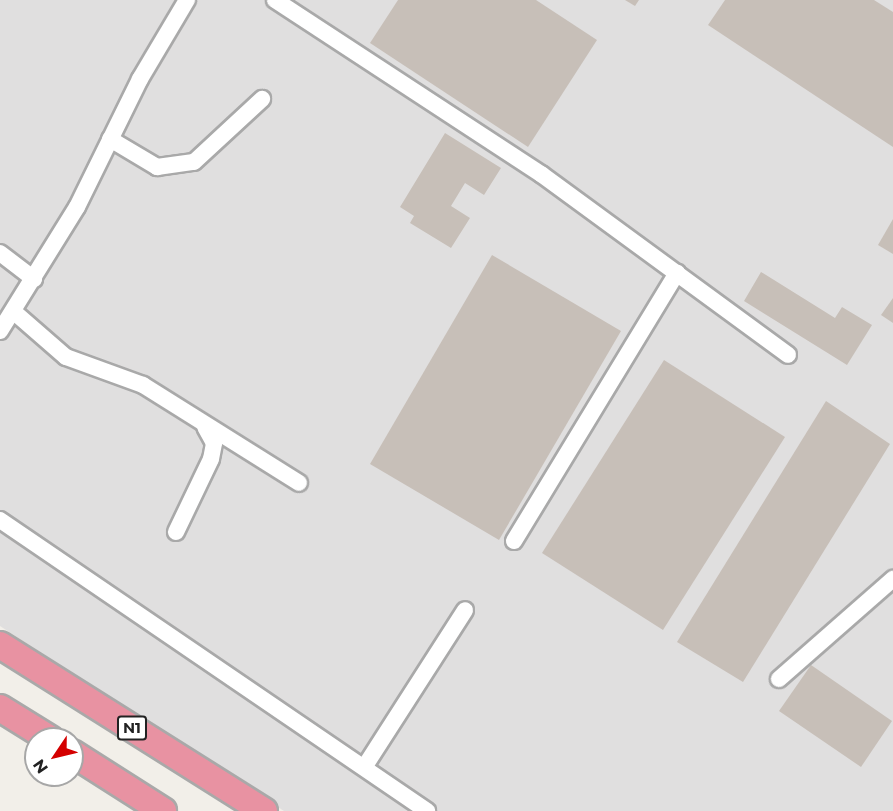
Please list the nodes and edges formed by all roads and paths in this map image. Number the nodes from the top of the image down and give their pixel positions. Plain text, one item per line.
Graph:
1 (187, 0) edge
2 (275, 0) edge
3 (262, 99) dead end
4 (110, 139) junction
5 (0, 253) edge
6 (677, 273) junction
7 (34, 279) junction
8 (13, 311) junction
9 (0, 330) edge
10 (788, 355) dead end
11 (206, 427) junction
12 (299, 483) dead end
13 (0, 520) edge
14 (176, 532) dead end
15 (514, 541) dead end
16 (893, 579) edge
17 (465, 610) dead end
18 (0, 645) edge
19 (779, 679) dead end
20 (0, 708) edge
21 (31, 727) edge
22 (84, 761) edge
23 (365, 766) junction
24 (162, 811) edge
25 (264, 811) edge
26 (427, 811) edge

1 - 4 lane
2 - 6 lane
3 - 4 lane
4 - 7 lane
5 - 7 lane
6 - 10 lane
6 - 15 lane
7 - 8 lane
8 - 9 lane
8 - 11 lane
11 - 12 lane
11 - 14 lane
13 - 23 lane
16 - 19 lane
17 - 23 lane
18 - 25 highway, N1
20 - 21 highway
22 - 24 highway
23 - 26 lane

